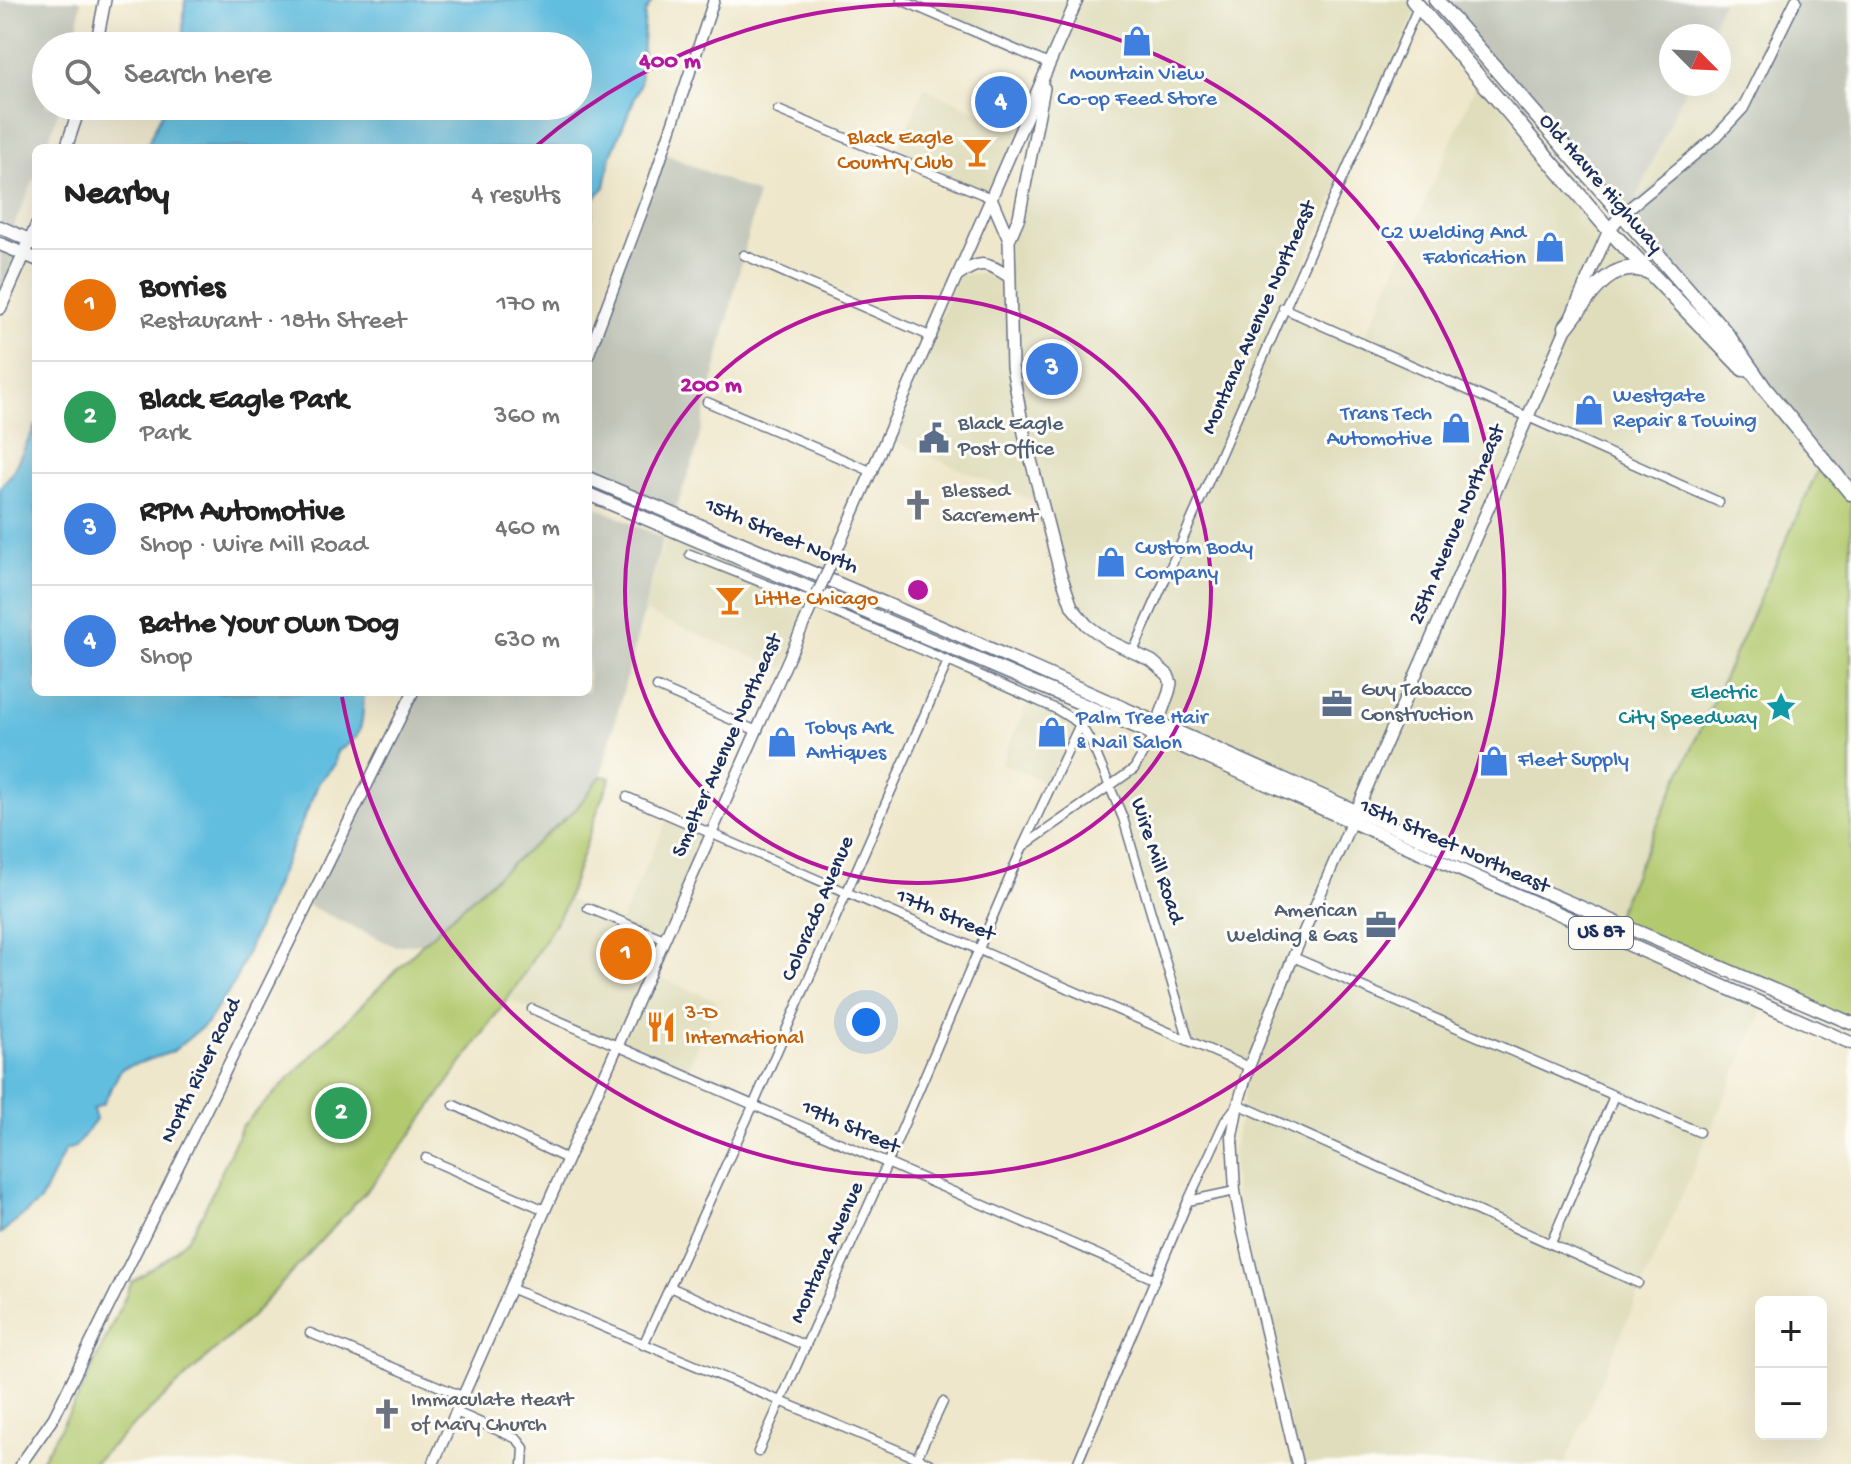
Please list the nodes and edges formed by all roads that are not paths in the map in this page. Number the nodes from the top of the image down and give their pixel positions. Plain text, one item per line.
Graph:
1 (105, 0) edge
2 (714, 0) edge
3 (901, 0) edge
4 (1077, 0) edge
5 (1436, 0) edge
6 (1796, 0) edge
7 (1418, 2) edge
8 (99, 32) edge
9 (1049, 64) junction
10 (778, 110) dead end
11 (75, 120) edge
12 (67, 144) edge
13 (991, 198) junction
14 (1622, 214) junction
15 (0, 227) edge
16 (1609, 230) junction
17 (1009, 240) junction
18 (32, 242) edge
19 (32, 243) edge
20 (0, 244) edge
21 (23, 254) junction
22 (744, 255) dead end
23 (32, 257) edge
24 (1648, 272) junction
25 (959, 275) junction
26 (1008, 276) junction
27 (0, 308) edge
28 (1283, 308) junction
29 (1566, 327) junction
30 (932, 337) junction
31 (592, 345) edge
32 (1765, 389) junction
33 (707, 402) dead end
34 (1527, 416) junction
35 (873, 472) junction
36 (592, 480) edge
37 (1851, 493) edge
38 (592, 496) edge
39 (1719, 502) dead end
40 (690, 554) dead end
41 (815, 598) junction
42 (1133, 652) junction
43 (948, 661) junction
44 (657, 687) dead end
45 (411, 696) edge
46 (1080, 724) junction
47 (1156, 729) junction
48 (757, 731) junction
49 (1176, 738) joint
50 (1110, 788) junction
51 (627, 797) dead end
52 (1354, 817) junction
53 (711, 834) junction
54 (1023, 846) junction
55 (846, 893) junction
56 (588, 908) dead end
57 (664, 939) junction
58 (980, 950) junction
59 (1293, 957) junction
60 (532, 1009) dead end
61 (1851, 1023) edge
62 (1189, 1041) junction
63 (1851, 1043) edge
64 (617, 1047) junction
65 (1249, 1067) junction
66 (1614, 1096) junction
67 (1238, 1104) junction
68 (454, 1105) dead end
69 (753, 1106) junction
70 (1699, 1132) dead end
71 (426, 1158) dead end
72 (567, 1159) junction
73 (887, 1164) junction
74 (1235, 1191) junction
75 (1188, 1201) junction
76 (545, 1210) junction
77 (1551, 1243) junction
78 (1154, 1279) junction
79 (1638, 1283) dead end
80 (670, 1287) junction
81 (510, 1288) junction
82 (310, 1333) dead end
83 (643, 1345) junction
84 (806, 1346) junction
85 (462, 1396) junction
86 (779, 1402) junction
87 (943, 1402) dead end
88 (456, 1412) junction
89 (758, 1452) dead end
90 (916, 1461) edge
91 (21, 1464) edge
92 (433, 1464) edge
93 (523, 1464) edge
94 (931, 1464) edge
95 (1077, 1464) edge
96 (1297, 1464) edge

1 - 8 main road
2 - 31 street
3 - 9 street
4 - 9 main road, Smelter Avenue Northeast
5 - 14 highway, Old Havre Highway
6 - 14 street, 25th Avenue Northeast
7 - 16 highway, Old Havre Highway
7 - 28 street, Montana Avenue Northeast
9 - 13 main road, Smelter Avenue Northeast
9 - 17 main road
10 - 13 street
11 - 12 main road
13 - 17 main road, Wire Mill Road
13 - 25 street, Smelter Avenue Northeast
14 - 16 main road, 25th Avenue Northeast
14 - 32 highway, Old Havre Highway
15 - 18 main road
16 - 24 highway, Old Havre Highway
16 - 29 main road, 25th Avenue Northeast
17 - 26 main road, Wire Mill Road
19 - 21 main road
20 - 21 main road
21 - 23 main road
21 - 27 main road
22 - 30 street
24 - 29 highway
24 - 32 highway, Old Havre Highway
25 - 26 main road
25 - 30 street, Smelter Avenue Northeast
26 - 42 main road, Wire Mill Road
28 - 34 street
28 - 42 street, Montana Avenue Northeast
29 - 34 main road, 25th Avenue Northeast
30 - 35 street, Smelter Avenue Northeast
32 - 37 highway, Old Havre Highway
33 - 35 street
34 - 39 street
34 - 52 main road, 25th Avenue Northeast
35 - 41 street, Smelter Avenue Northeast, bridge
36 - 47 main road, 15th Street North / US 87
38 - 47 main road, 15th Street North / US 87
40 - 41 street
41 - 43 street
41 - 48 street, Smelter Avenue Northeast
42 - 47 main road, Wire Mill Road
43 - 46 street
43 - 55 street, Colorado Avenue
44 - 48 street
45 - 91 street, North River Road
46 - 50 street
46 - 54 street, Montana Avenue
47 - 49 main road, 15th Street North / US 87
47 - 50 street, Wire Mill Road
48 - 53 street, Smelter Avenue Northeast
49 - 52 main road, 15th Street Northeast / US 87
50 - 54 street
50 - 62 street, Wire Mill Road
51 - 53 street, 17th Street
52 - 59 street, 25th Avenue Northeast
52 - 61 main road, 15th Street Northeast / US 87
52 - 63 main road, 15th Street Northeast / US 87
53 - 55 street, 17th Street
53 - 57 street, Smelter Avenue Northeast
54 - 58 street, Montana Avenue
55 - 58 street, 17th Street
55 - 69 street, Colorado Avenue
56 - 57 street
57 - 64 street, Smelter Avenue Northeast
58 - 62 street, 17th Street
58 - 73 street, Montana Avenue
59 - 65 street, 25th Avenue Northeast
59 - 66 street
60 - 64 street, 19th Street
62 - 65 street, 17th Street
64 - 69 street, 19th Street
64 - 72 street, Smelter Avenue Northeast
65 - 67 street, 25th Avenue Northeast
66 - 70 street
66 - 77 street
67 - 74 street, 25th Avenue Northeast
67 - 75 street
67 - 77 street
68 - 72 street
69 - 73 street, 19th Street
69 - 80 street, Colorado Avenue
71 - 76 street
72 - 76 street, Smelter Avenue Northeast
73 - 78 street, 19th Street
73 - 84 street, Montana Avenue
74 - 75 street
74 - 96 street
75 - 78 street
76 - 81 street, Smelter Avenue Northeast
77 - 79 street
78 - 95 street
80 - 83 street, Colorado Avenue
80 - 84 street
81 - 83 street
81 - 85 street, Smelter Avenue Northeast
82 - 85 street
83 - 86 street
84 - 86 street, Montana Avenue
85 - 88 street, Smelter Avenue Northeast
86 - 89 street, Montana Avenue
86 - 90 street
87 - 90 street
88 - 92 street, Smelter Avenue Northeast
88 - 93 street
90 - 94 street

